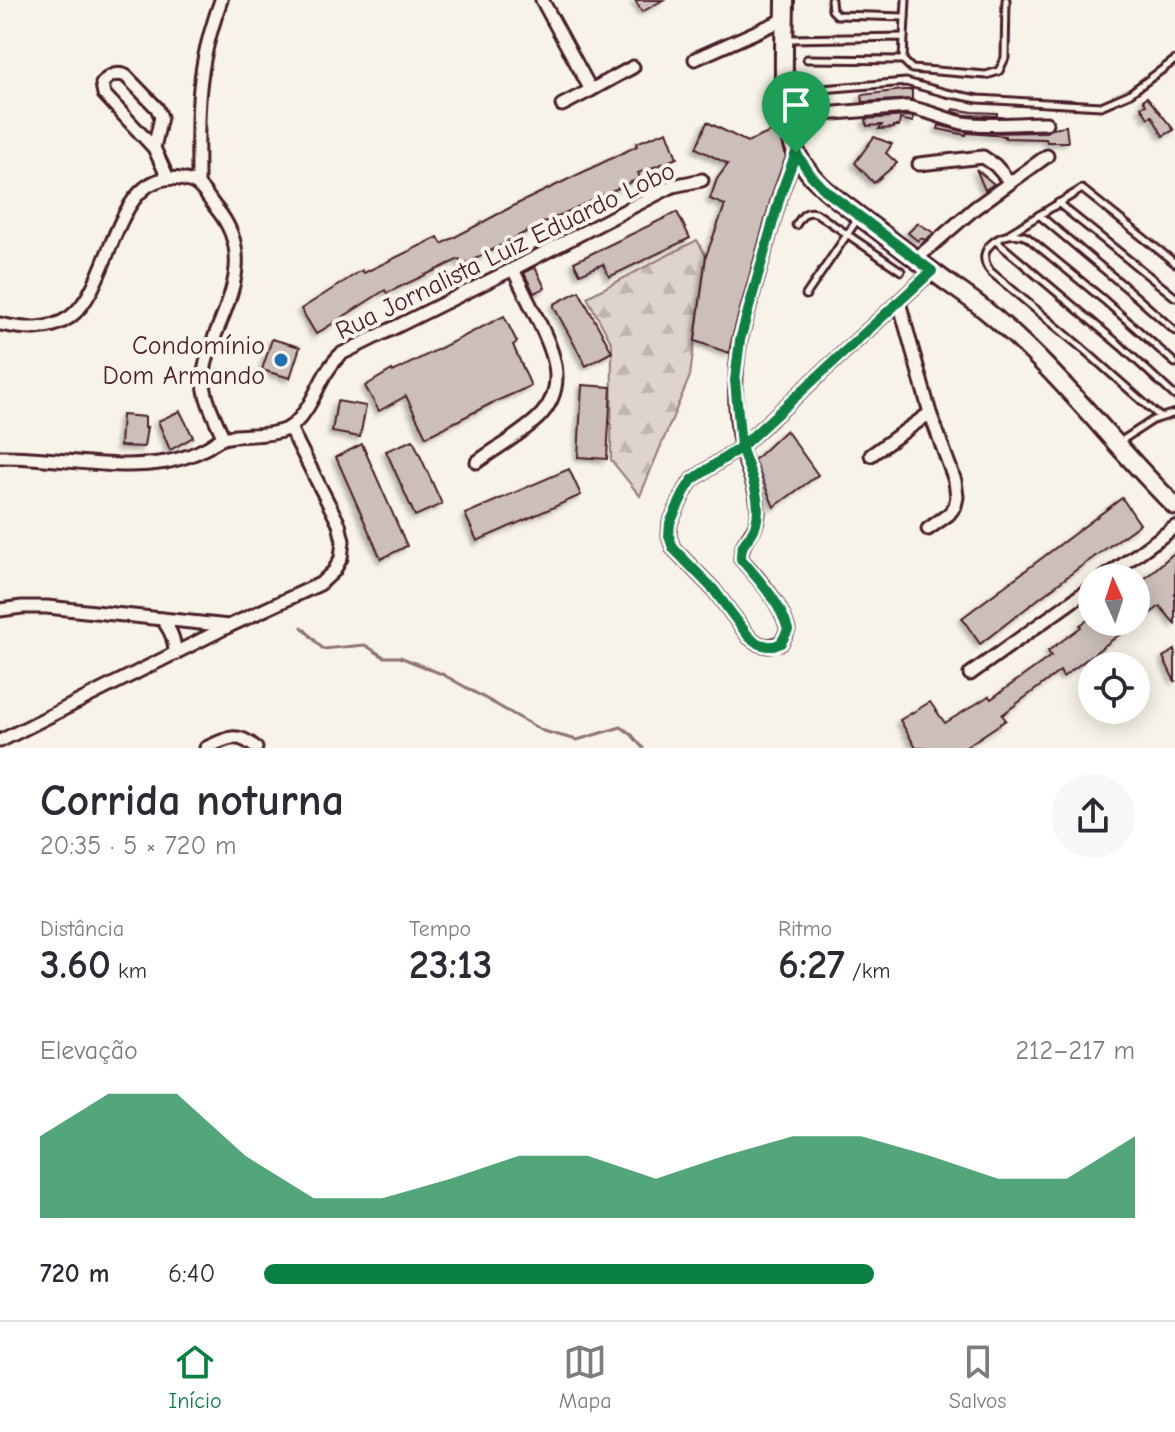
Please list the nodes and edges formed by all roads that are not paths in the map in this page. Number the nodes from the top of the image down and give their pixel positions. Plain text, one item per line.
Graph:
1 (221, 0) edge
2 (542, 0) edge
3 (785, 0) edge
4 (831, 0) edge
5 (906, 0) edge
6 (1006, 0) edge
7 (905, 17) junction
8 (785, 19) junction
9 (904, 37) junction
10 (784, 39) junction
11 (695, 59) dead end
12 (807, 59) dead end
13 (903, 60) junction
14 (1175, 60) edge
15 (633, 67) dead end
16 (591, 90) junction
17 (785, 92) junction
18 (562, 105) dead end
19 (787, 117) junction
20 (1046, 123) dead end
21 (154, 148) junction
22 (796, 153) junction
23 (1047, 156) dead end
24 (919, 164) dead end
25 (168, 178) junction
26 (702, 180) dead end
27 (1009, 181) junction
28 (198, 184) junction
29 (1058, 203) junction
30 (1039, 215) junction
31 (859, 216) junction
32 (796, 225) dead end
33 (847, 234) junction
34 (996, 241) junction
35 (916, 259) junction
36 (1175, 263) edge
37 (513, 269) junction
38 (901, 271) dead end
39 (932, 271) junction
40 (806, 295) dead end
41 (1175, 297) edge
42 (899, 302) junction
43 (0, 324) edge
44 (1175, 331) edge
45 (1175, 363) edge
46 (1175, 396) edge
47 (930, 413) junction
48 (1175, 413) edge
49 (1160, 417) junction
50 (290, 428) junction
51 (223, 437) junction
52 (1117, 443) junction
53 (741, 447) junction
54 (871, 455) dead end
55 (0, 457) edge
56 (477, 462) dead end
57 (1175, 506) edge
58 (1175, 527) edge
59 (928, 529) dead end
60 (1123, 564) edge
61 (1078, 597) edge
62 (0, 610) edge
63 (162, 619) junction
64 (229, 626) junction
65 (175, 654) junction
66 (970, 674) dead end
67 (0, 741) edge
68 (206, 748) edge
69 (256, 748) edge

1 - 28 street
2 - 16 street
3 - 8 main road
4 - 7 lane
5 - 7 lane
6 - 13 lane
7 - 9 lane
8 - 10 main road
8 - 11 street
9 - 10 lane
9 - 13 lane
10 - 17 main road
12 - 13 lane
14 - 17 lane
15 - 16 street
16 - 18 street
17 - 19 main road
19 - 20 street
19 - 22 main road
21 - 21 street
21 - 25 street
22 - 31 main road
22 - 53 street
23 - 27 street
24 - 27 street
25 - 28 street
25 - 43 street
26 - 37 street, Rua Jornalista Luiz Eduardo Lobo
27 - 35 street
28 - 51 street
29 - 30 lane
29 - 36 lane
29 - 41 lane
30 - 34 lane
30 - 44 lane
31 - 33 lane
31 - 35 main road
32 - 33 lane
33 - 38 lane
33 - 40 lane
34 - 45 lane
34 - 46 lane
34 - 49 lane
35 - 39 main road
37 - 50 street, Rua Jornalista Luiz Eduardo Lobo
37 - 56 street
39 - 42 street
39 - 52 main road
42 - 47 street
42 - 53 street
47 - 54 street
47 - 59 street
48 - 49 lane
49 - 52 lane
50 - 51 street
50 - 64 street
51 - 55 street
52 - 57 main road
53 - 53 street
58 - 60 street
61 - 66 street
62 - 63 street
63 - 64 street
63 - 65 street
64 - 65 street
65 - 67 street
68 - 69 street

